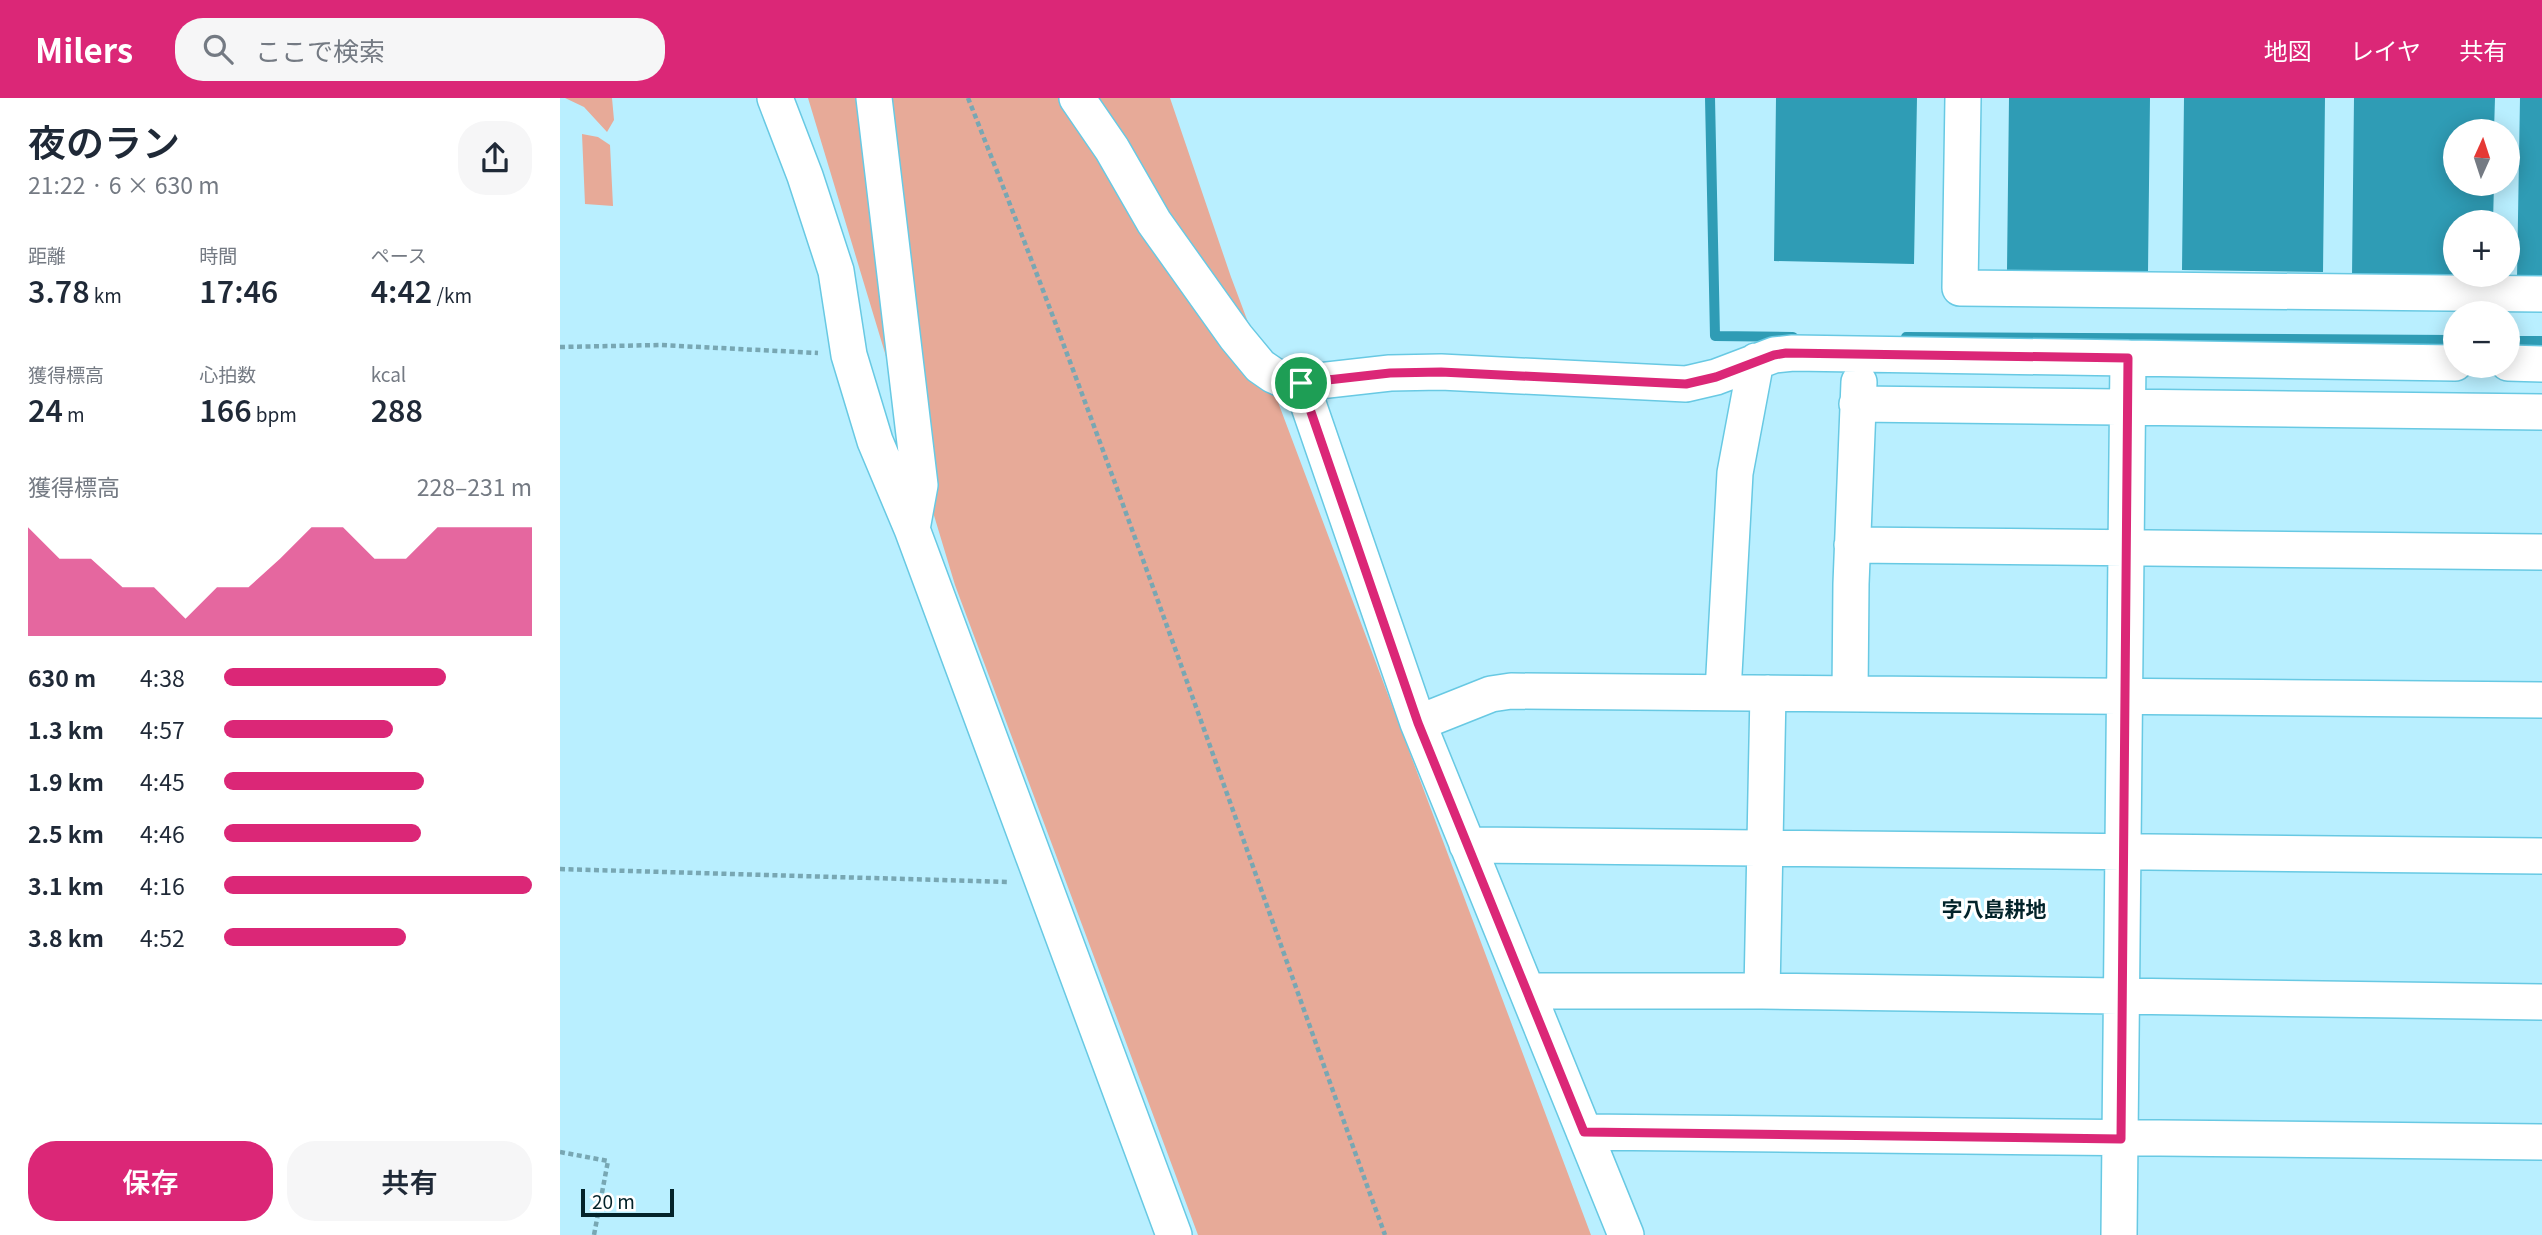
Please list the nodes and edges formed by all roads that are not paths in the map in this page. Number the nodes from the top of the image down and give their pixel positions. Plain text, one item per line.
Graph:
1 (775, 98) edge
2 (874, 98) edge
3 (1077, 98) edge
4 (1963, 98) edge
5 (2542, 294) edge
6 (1862, 354) junction
7 (2128, 358) junction
8 (1756, 361) junction
9 (2443, 363) edge
10 (2520, 363) edge
11 (2542, 364) edge
12 (1301, 383) junction
13 (1857, 404) junction
14 (2128, 407) junction
15 (2542, 412) edge
16 (912, 529) junction
17 (1852, 545) junction
18 (2127, 548) junction
19 (2542, 552) edge
20 (1723, 692) junction
21 (1768, 693) junction
22 (1850, 694) junction
23 (2125, 697) junction
24 (2542, 700) edge
25 (1418, 723) junction
26 (1467, 845) junction
27 (1764, 849) junction
28 (2123, 852) junction
29 (2542, 856) edge
30 (1528, 991) junction
31 (1762, 991) junction
32 (2122, 997) junction
33 (2542, 1002) edge
34 (1584, 1132) junction
35 (2121, 1139) junction
36 (2542, 1142) edge
37 (1174, 1235) edge
38 (1626, 1235) edge
39 (2119, 1235) edge

1 - 16 street
2 - 16 street
3 - 12 street
4 - 5 street
6 - 7 street
6 - 8 street
6 - 13 street
7 - 9 street
7 - 14 street
8 - 12 street
8 - 20 street
10 - 11 street
12 - 25 street
13 - 14 street
13 - 17 street
14 - 15 street
14 - 18 street
16 - 37 street
17 - 18 street
17 - 22 street
18 - 19 street
18 - 23 street
20 - 21 street
20 - 25 street
21 - 22 street
21 - 27 street
22 - 23 street
23 - 24 street
23 - 28 street
25 - 26 street
26 - 27 street
26 - 30 street
27 - 28 street
27 - 31 street
28 - 29 street
28 - 32 street
30 - 31 street
30 - 34 street
31 - 32 street
32 - 33 street
32 - 35 street
34 - 35 street
34 - 38 street
35 - 36 street
35 - 39 street

